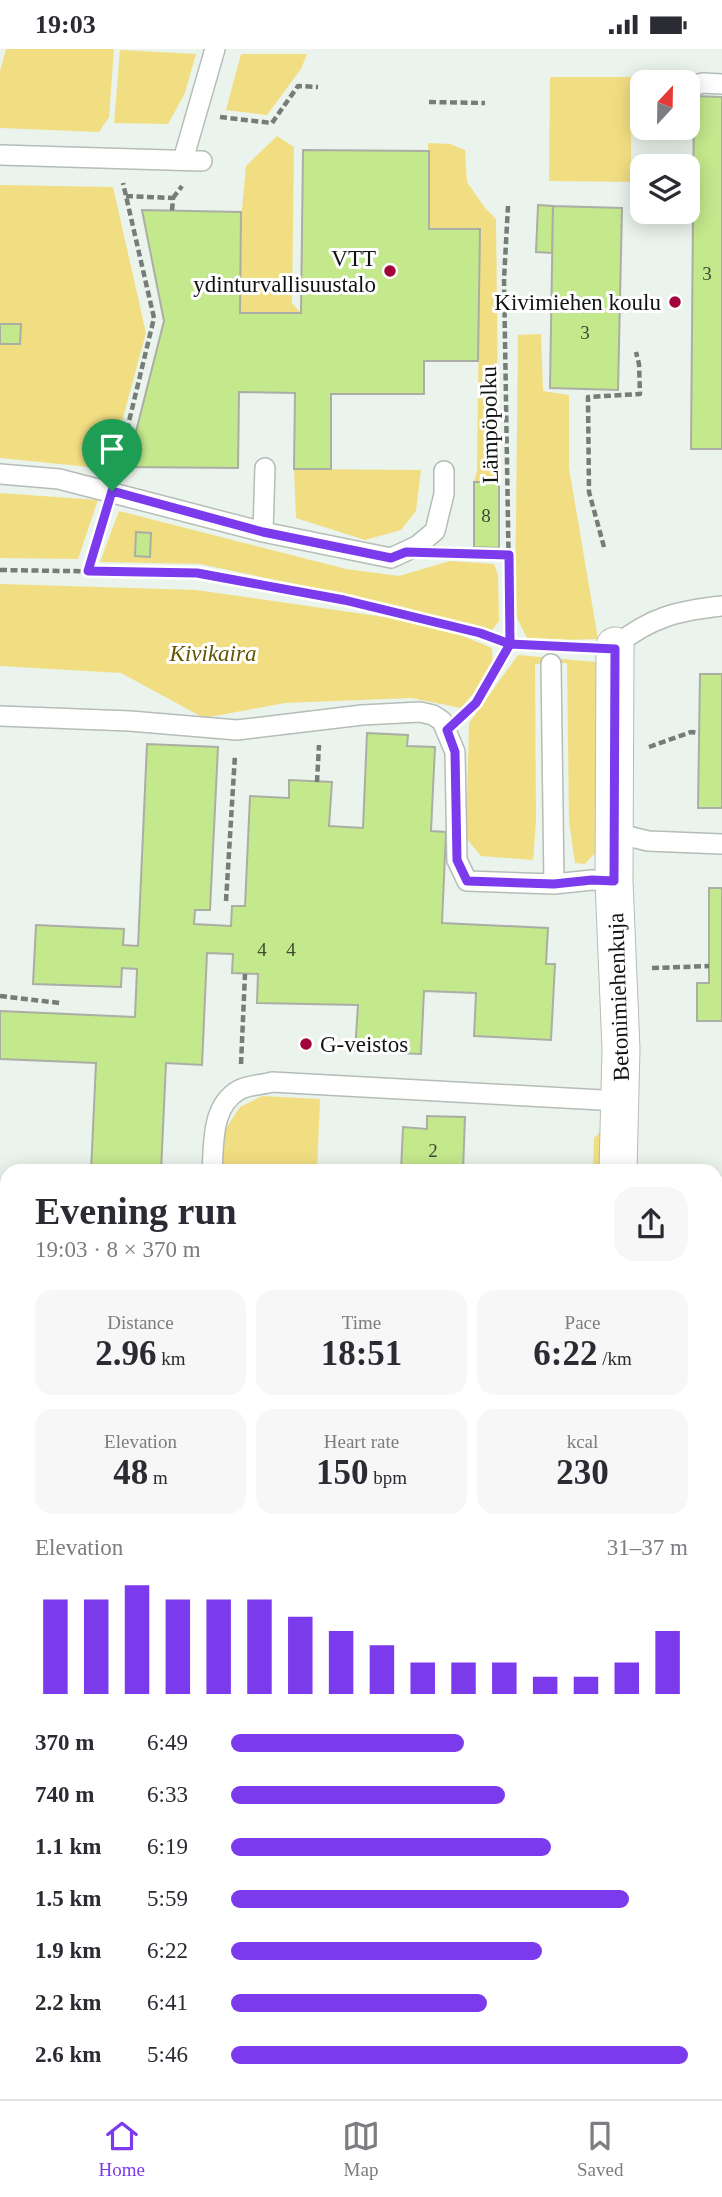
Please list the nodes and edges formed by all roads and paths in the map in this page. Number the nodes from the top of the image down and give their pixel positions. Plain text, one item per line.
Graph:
1 (215, 49) edge
2 (700, 84) edge
3 (722, 84) edge
4 (318, 87) dead end
5 (429, 102) dead end
6 (485, 103) dead end
7 (215, 116) dead end
8 (0, 155) edge
9 (117, 158) junction
10 (126, 196) junction
11 (508, 206) dead end
12 (172, 211) dead end
13 (636, 352) dead end
14 (265, 468) dead end
15 (444, 471) dead end
16 (0, 474) edge
17 (112, 491) junction
18 (263, 532) junction
19 (604, 547) dead end
20 (406, 552) junction
21 (509, 555) junction
22 (0, 570) edge
23 (88, 571) junction
24 (722, 606) edge
25 (510, 644) junction
26 (536, 645) dead end
27 (615, 646) joint
28 (551, 664) dead end
29 (0, 716) edge
30 (321, 719) junction
31 (237, 730) junction
32 (447, 730) junction
33 (699, 733) dead end
34 (648, 747) dead end
35 (317, 782) dead end
36 (615, 833) junction
37 (722, 844) edge
38 (614, 881) junction
39 (554, 884) junction
40 (226, 901) dead end
41 (617, 966) junction
42 (709, 966) dead end
43 (246, 974) dead end
44 (0, 996) edge
45 (60, 1003) dead end
46 (240, 1090) junction
47 (620, 1101) junction
48 (212, 1164) edge
49 (618, 1164) edge

1 - 9 lane
2 - 3 lane
4 - 7 path
5 - 6 path
8 - 9 lane
9 - 10 path
10 - 12 path
10 - 17 path
11 - 21 path, Lämpöpolku
13 - 19 path
14 - 18 lane
15 - 20 lane
16 - 17 lane
17 - 18 lane
17 - 23 path
18 - 20 lane
20 - 21 path
21 - 25 path, Lämpöpolku
22 - 23 path
23 - 25 path
24 - 27 lane, Betonimiehenkuja
25 - 26 path
25 - 32 path
27 - 36 street, Betonimiehenkuja
28 - 39 lane
29 - 31 lane
30 - 31 lane
30 - 32 lane
30 - 35 path
31 - 40 path
32 - 39 lane
33 - 34 path
36 - 37 lane
36 - 38 street, Betonimiehenkuja
38 - 39 lane
38 - 41 street, Betonimiehenkuja
41 - 42 path
41 - 47 street, Betonimiehenkuja
43 - 46 path
44 - 45 path
46 - 47 lane
46 - 48 lane
47 - 49 street, Betonimiehenkuja

